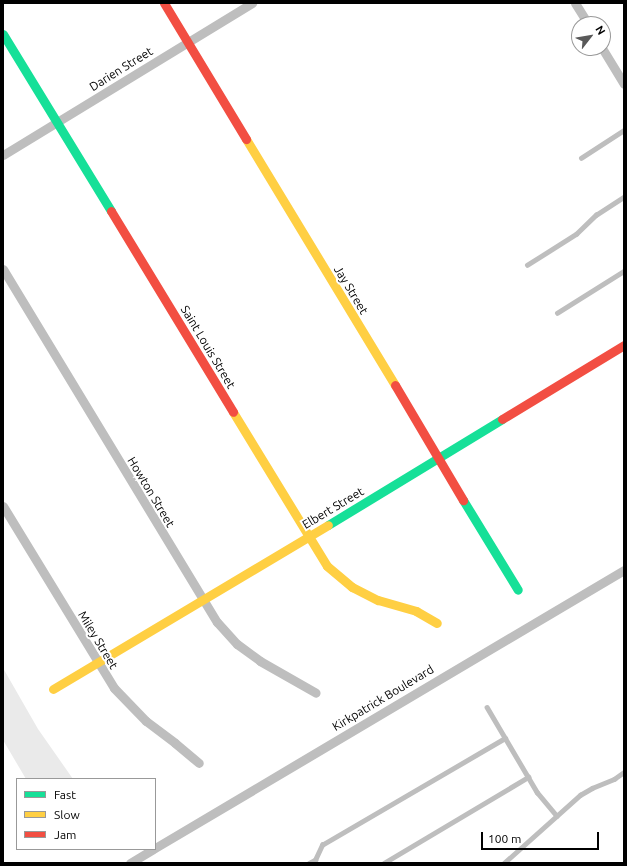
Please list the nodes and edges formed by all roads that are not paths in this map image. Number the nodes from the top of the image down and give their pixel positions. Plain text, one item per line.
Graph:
1 (164, 3) edge
2 (252, 3) edge
3 (575, 3) edge
4 (583, 16) edge
5 (3, 34) edge
6 (188, 42) junction
7 (607, 56) edge
8 (624, 84) edge
9 (57, 122) junction
10 (624, 130) edge
11 (3, 155) edge
12 (581, 158) dead end
13 (624, 197) edge
14 (526, 265) dead end
15 (3, 269) edge
16 (624, 271) edge
17 (557, 313) dead end
18 (624, 345) edge
19 (439, 458) junction
20 (3, 506) edge
21 (308, 537) junction
22 (624, 570) edge
23 (518, 590) dead end
24 (203, 601) junction
25 (437, 623) dead end
26 (98, 663) junction
27 (53, 689) dead end
28 (316, 693) dead end
29 (487, 707) dead end
30 (505, 738) junction
31 (199, 763) dead end
32 (624, 772) edge
33 (528, 777) junction
34 (557, 816) junction
35 (156, 847) edge
36 (151, 850) edge
37 (130, 863) edge
38 (309, 863) edge
39 (384, 863) edge
40 (504, 863) edge

1 - 6 street, Jay Street
2 - 6 street, Darien Street
3 - 4 street
5 - 9 street, Saint Louis Street
6 - 9 street, Darien Street
6 - 19 street, Jay Street
7 - 8 street
9 - 11 street, Darien Street
9 - 21 street, Saint Louis Street
10 - 12 lane
13 - 14 lane
15 - 24 street, Howton Street
16 - 17 lane
18 - 19 street, Elbert Street
19 - 21 street, Elbert Street
19 - 23 street, Jay Street
20 - 26 street, Miley Street
21 - 24 street, Elbert Street
21 - 25 street, Saint Louis Street
22 - 35 street, Kirkpatrick Boulevard
24 - 26 street, Elbert Street
24 - 28 street, Howton Street
26 - 27 street, Elbert Street
26 - 31 street, Miley Street
29 - 30 lane
30 - 33 lane
30 - 38 lane
32 - 34 lane
33 - 34 lane
33 - 39 lane
34 - 40 lane
36 - 37 street, Kirkpatrick Boulevard

